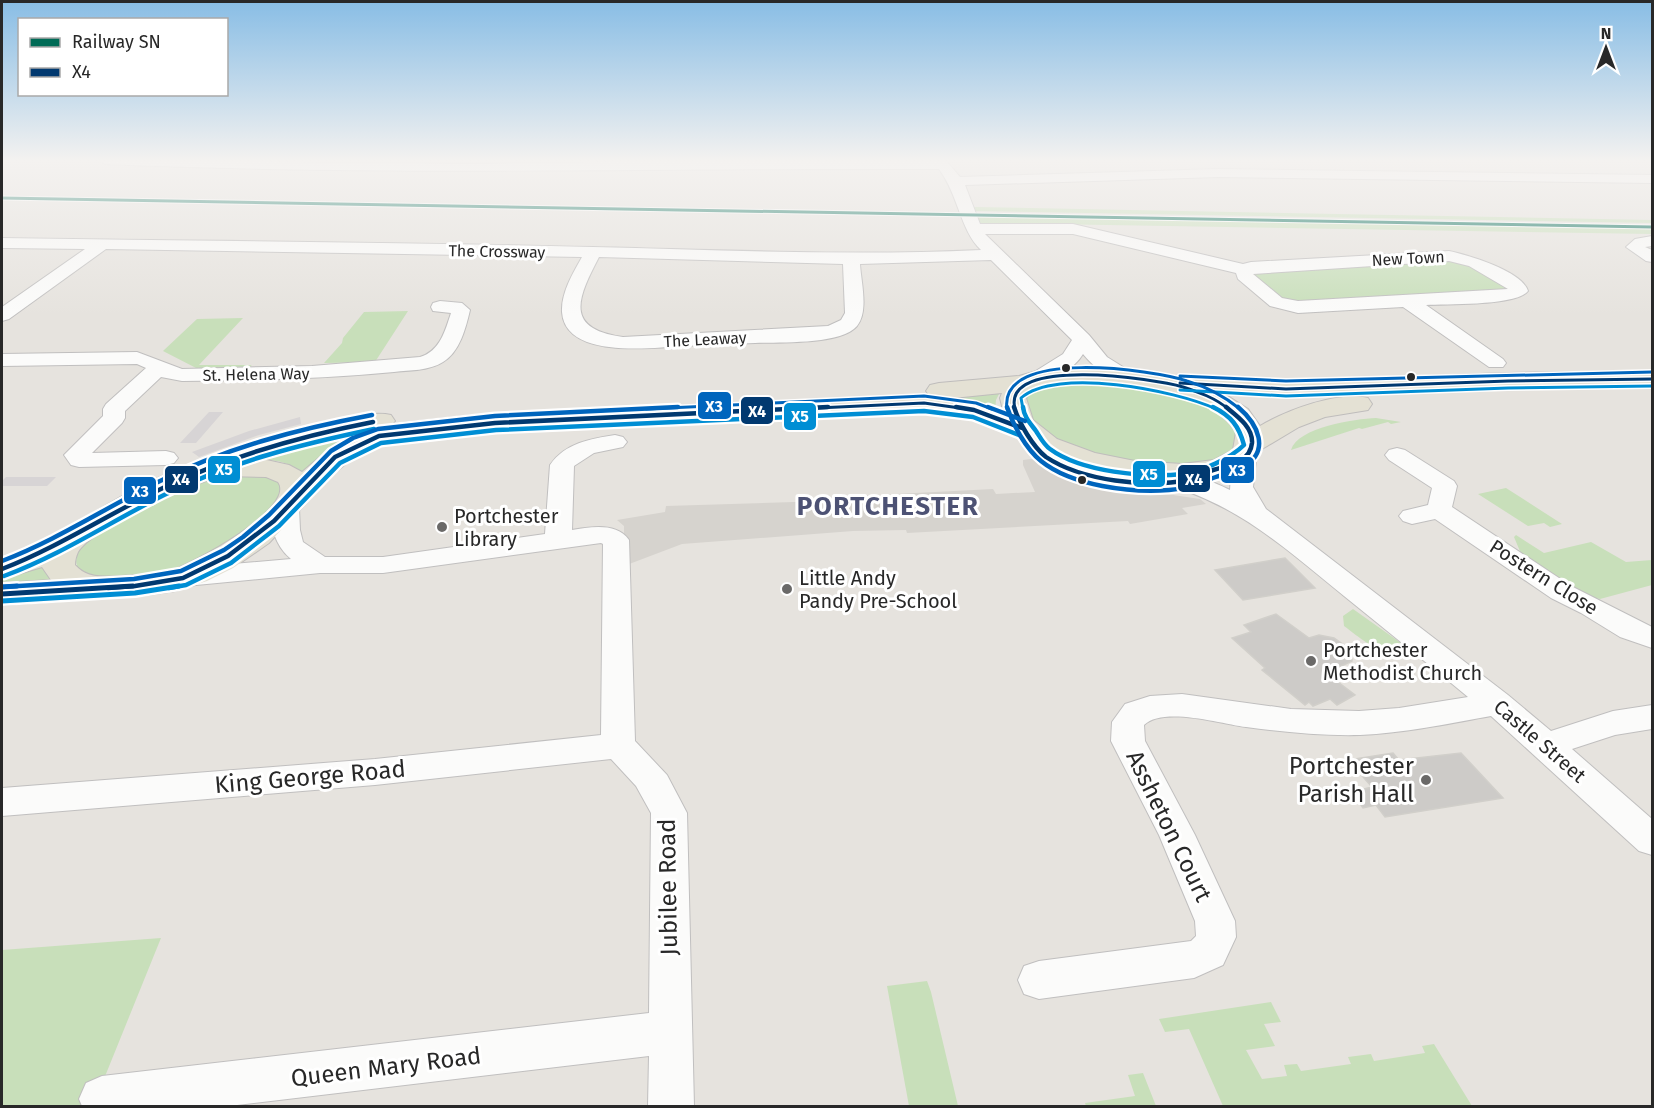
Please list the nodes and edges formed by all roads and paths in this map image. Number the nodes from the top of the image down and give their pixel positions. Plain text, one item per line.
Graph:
1 (968, 212) edge
2 (974, 229) junction
3 (1653, 242) edge
4 (2, 243) edge
5 (102, 245) junction
6 (593, 252) junction
7 (993, 255) junction
8 (851, 257) junction
9 (1653, 257) edge
10 (1246, 270) junction
11 (1406, 300) junction
12 (440, 307) dead end
13 (2, 315) edge
14 (1082, 339) junction
15 (2, 360) edge
16 (1496, 363) dead end
17 (158, 368) junction
18 (1124, 376) junction
19 (1653, 379) edge
20 (1031, 380) junction
21 (1165, 382) junction
22 (1653, 388) edge
23 (1022, 428) junction
24 (615, 442) dead end
25 (1248, 451) junction
26 (1397, 455) dead end
27 (166, 458) dead end
28 (1138, 469) junction
29 (201, 471) junction
30 (290, 502) junction
31 (1439, 510) junction
32 (1256, 512) junction
33 (1412, 516) dead end
34 (558, 541) junction
35 (69, 542) junction
36 (320, 565) junction
37 (2, 569) edge
38 (183, 578) junction
39 (93, 588) junction
40 (2, 594) edge
41 (1653, 638) edge
42 (1497, 703) junction
43 (1653, 717) edge
44 (618, 746) junction
45 (1547, 746) junction
46 (2, 802) edge
47 (1653, 840) edge
48 (1039, 980) dead end
49 (669, 1032) junction
50 (102, 1100) dead end
51 (671, 1107) edge

1 - 2 street
2 - 7 street
2 - 10 street, New Town
3 - 9 street
4 - 5 street, The Crossway
5 - 6 street, The Crossway
5 - 13 street
6 - 8 street, The Crossway
6 - 8 street, The Leaway
7 - 8 street, The Crossway
7 - 14 street
10 - 11 street, New Town
10 - 11 street, New Town
11 - 16 street
12 - 17 street, St. Helena Way
14 - 18 street
14 - 20 street
15 - 17 street, St. Helena Way
17 - 27 street
18 - 20 main road
18 - 21 main road
19 - 21 main road
20 - 23 main road
20 - 29 main road
21 - 25 main road
22 - 25 main road
23 - 28 main road
23 - 30 main road
24 - 34 street
25 - 28 main road
25 - 32 street, Castle Street
26 - 31 street
28 - 32 street, Castle Street
29 - 30 main road
29 - 35 main road
30 - 36 street
30 - 38 main road
31 - 33 street
31 - 41 street, Postern Close
32 - 42 street, Castle Street
34 - 36 street
34 - 44 street
35 - 37 main road
35 - 39 main road
36 - 38 street
38 - 39 main road
39 - 40 main road
42 - 45 street, Castle Street
42 - 48 street, Assheton Court
43 - 45 street
44 - 46 street, King George Road
44 - 49 street, Jubilee Road
45 - 47 street, Castle Street
49 - 50 street, Queen Mary Road
49 - 51 street, Jubilee Road

